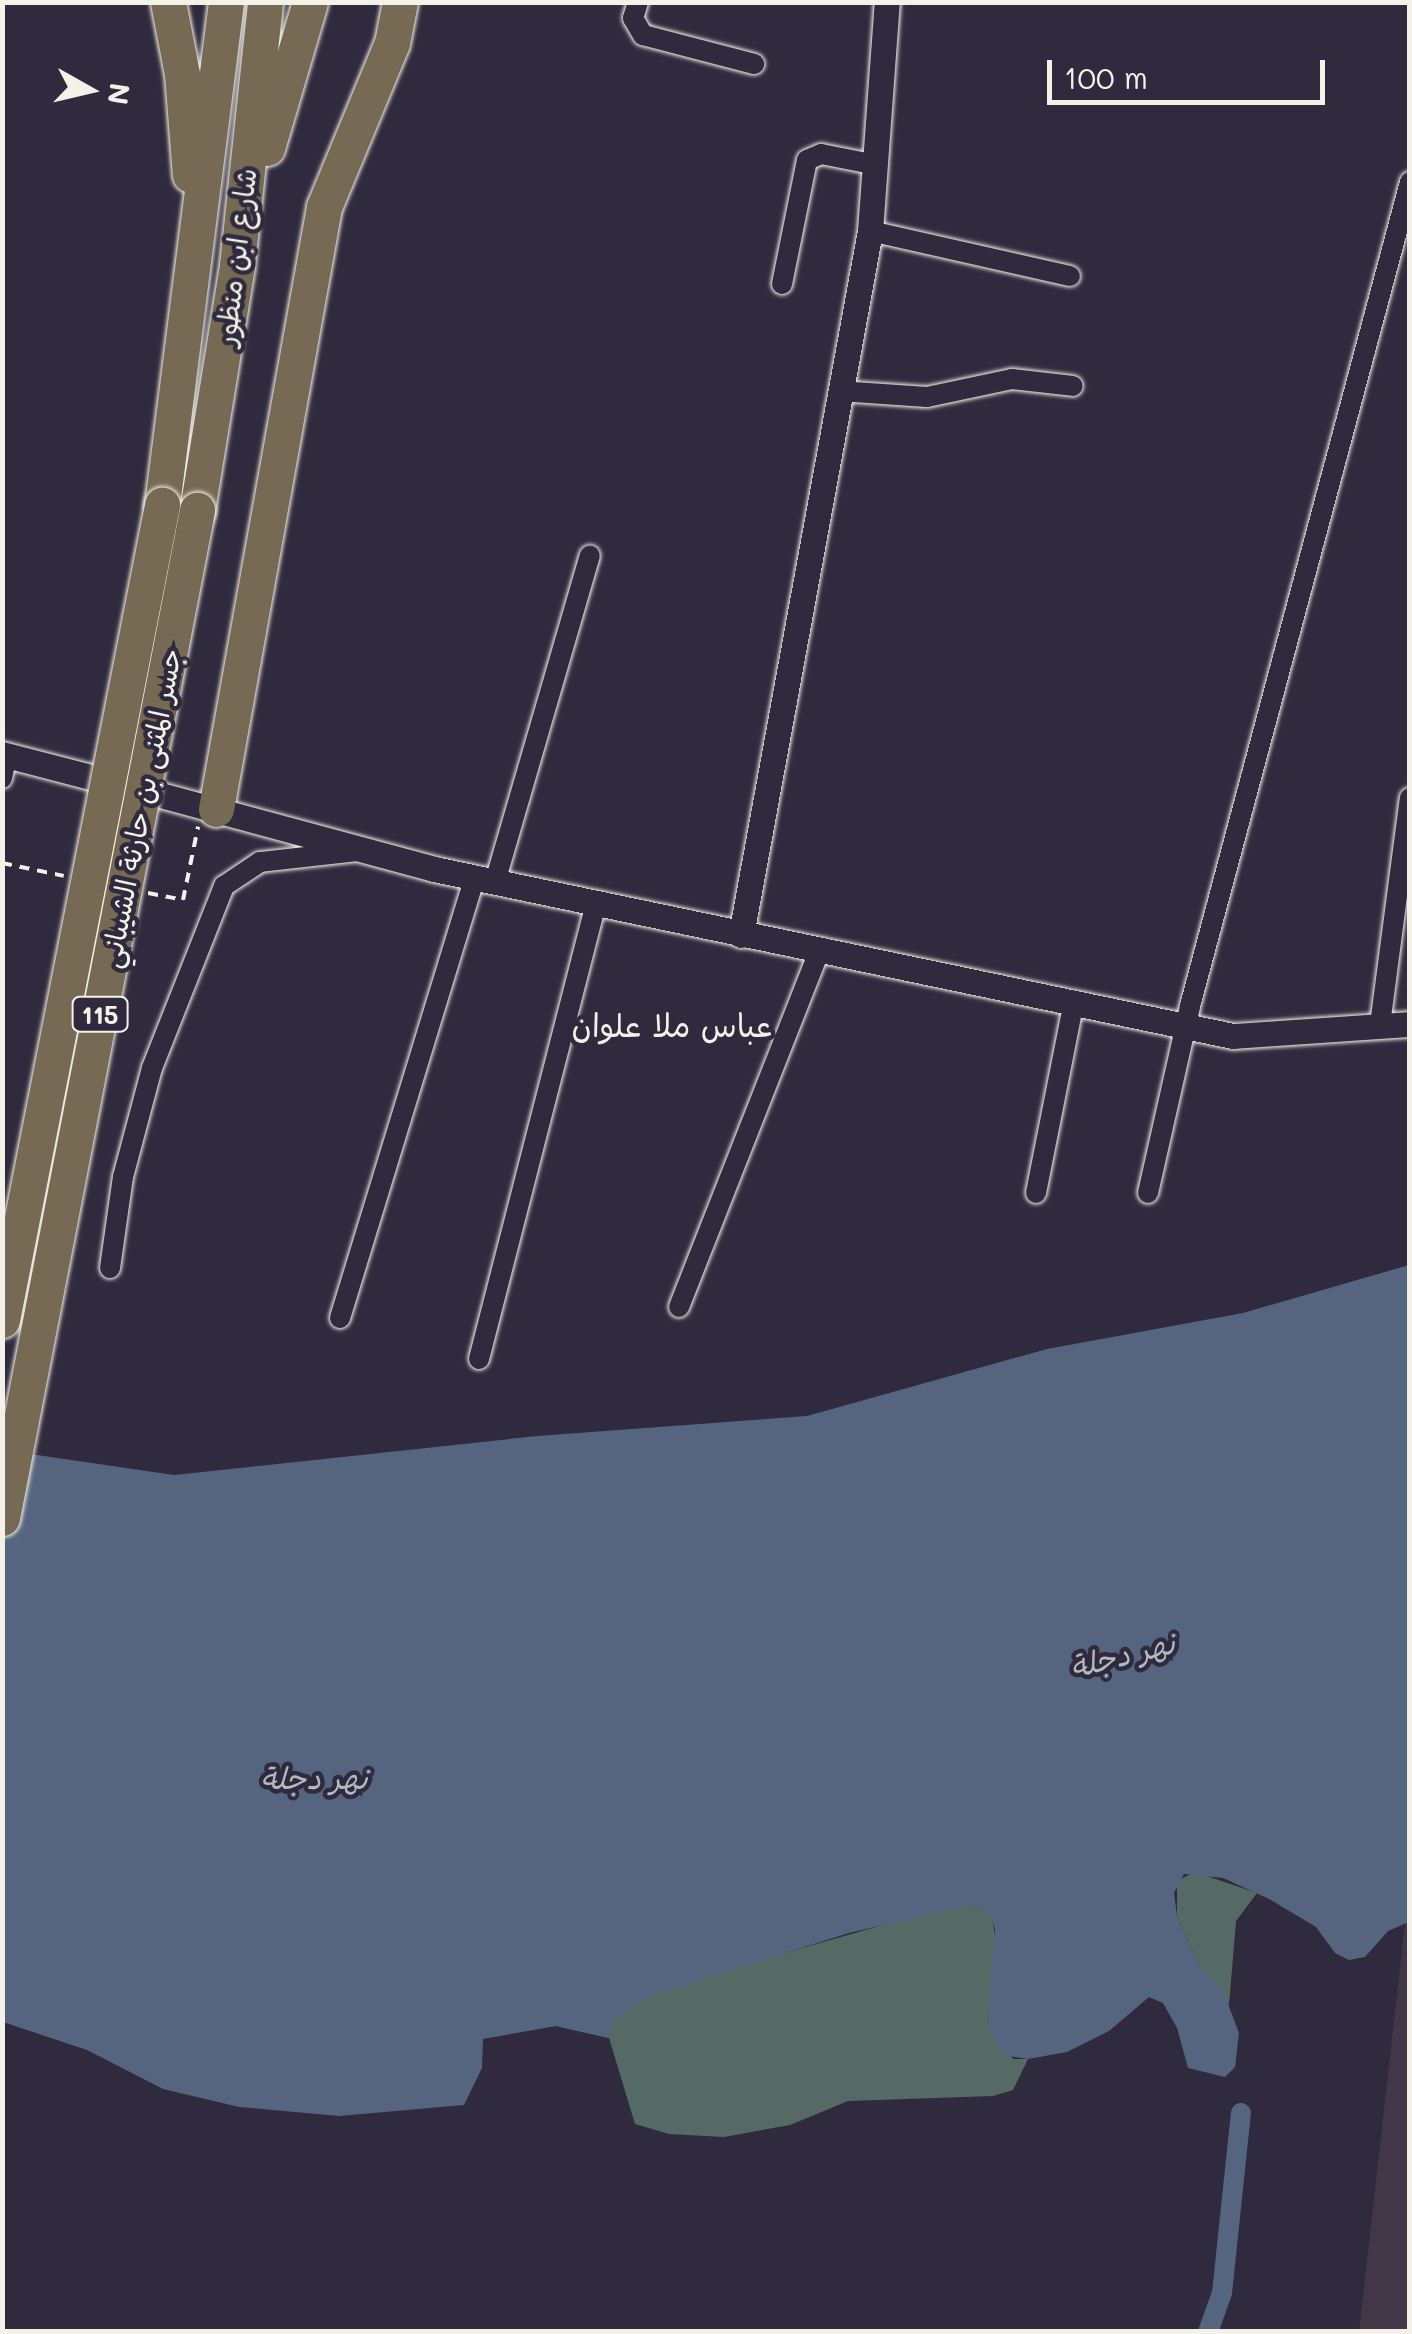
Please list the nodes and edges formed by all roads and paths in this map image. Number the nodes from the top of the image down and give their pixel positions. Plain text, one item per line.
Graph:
1 (168, 2) edge
2 (226, 2) edge
3 (265, 2) edge
4 (310, 2) edge
5 (400, 2) edge
6 (638, 2) edge
7 (887, 2) edge
8 (754, 64) dead end
9 (877, 166) junction
10 (1410, 182) edge
11 (870, 231) junction
12 (236, 266) junction
13 (194, 272) junction
14 (1070, 276) dead end
15 (782, 284) dead end
16 (1074, 386) dead end
17 (839, 392) junction
18 (162, 504) joint
19 (197, 510) joint
20 (590, 556) dead end
21 (4, 763) edge
22 (95, 778) dead end
23 (153, 793) dead end
24 (1410, 798) edge
25 (209, 807) junction
26 (358, 851) junction
27 (2, 863) edge
28 (76, 878) dead end
29 (485, 880) junction
30 (137, 891) dead end
31 (596, 904) junction
32 (741, 935) junction
33 (819, 952) junction
34 (1074, 1001) junction
35 (1410, 1024) edge
36 (1380, 1025) junction
37 (1188, 1028) junction
38 (1036, 1193) dead end
39 (1148, 1193) dead end
40 (110, 1268) dead end
41 (679, 1307) dead end
42 (340, 1318) dead end
43 (2, 1320) edge
44 (479, 1359) dead end
45 (2, 1518) edge

1 - 13 highway
2 - 13 highway, شارع ابن منظور / 115
3 - 12 highway, شارع ابن منظور / 115
4 - 12 highway
5 - 25 highway
6 - 8 street
7 - 9 street
9 - 11 street
9 - 15 street
10 - 37 street
11 - 14 street
11 - 17 street
12 - 19 highway, شارع ابن منظور / 115
13 - 18 highway, شارع ابن منظور / 115
16 - 17 street
17 - 32 street
18 - 43 highway, جسر المثنى بن حارثة الشيباني / 115, bridge
19 - 45 highway, جسر المثنى بن حارثة الشيباني / 115, bridge
20 - 29 street
21 - 22 street
23 - 25 street
24 - 36 street
25 - 26 street
25 - 30 path
26 - 29 street
26 - 40 street
27 - 28 path
29 - 31 street
29 - 42 street
31 - 32 street
31 - 44 street
32 - 33 street
33 - 34 street
33 - 41 street
34 - 37 street
34 - 38 street
35 - 36 street
36 - 37 street
37 - 39 street

